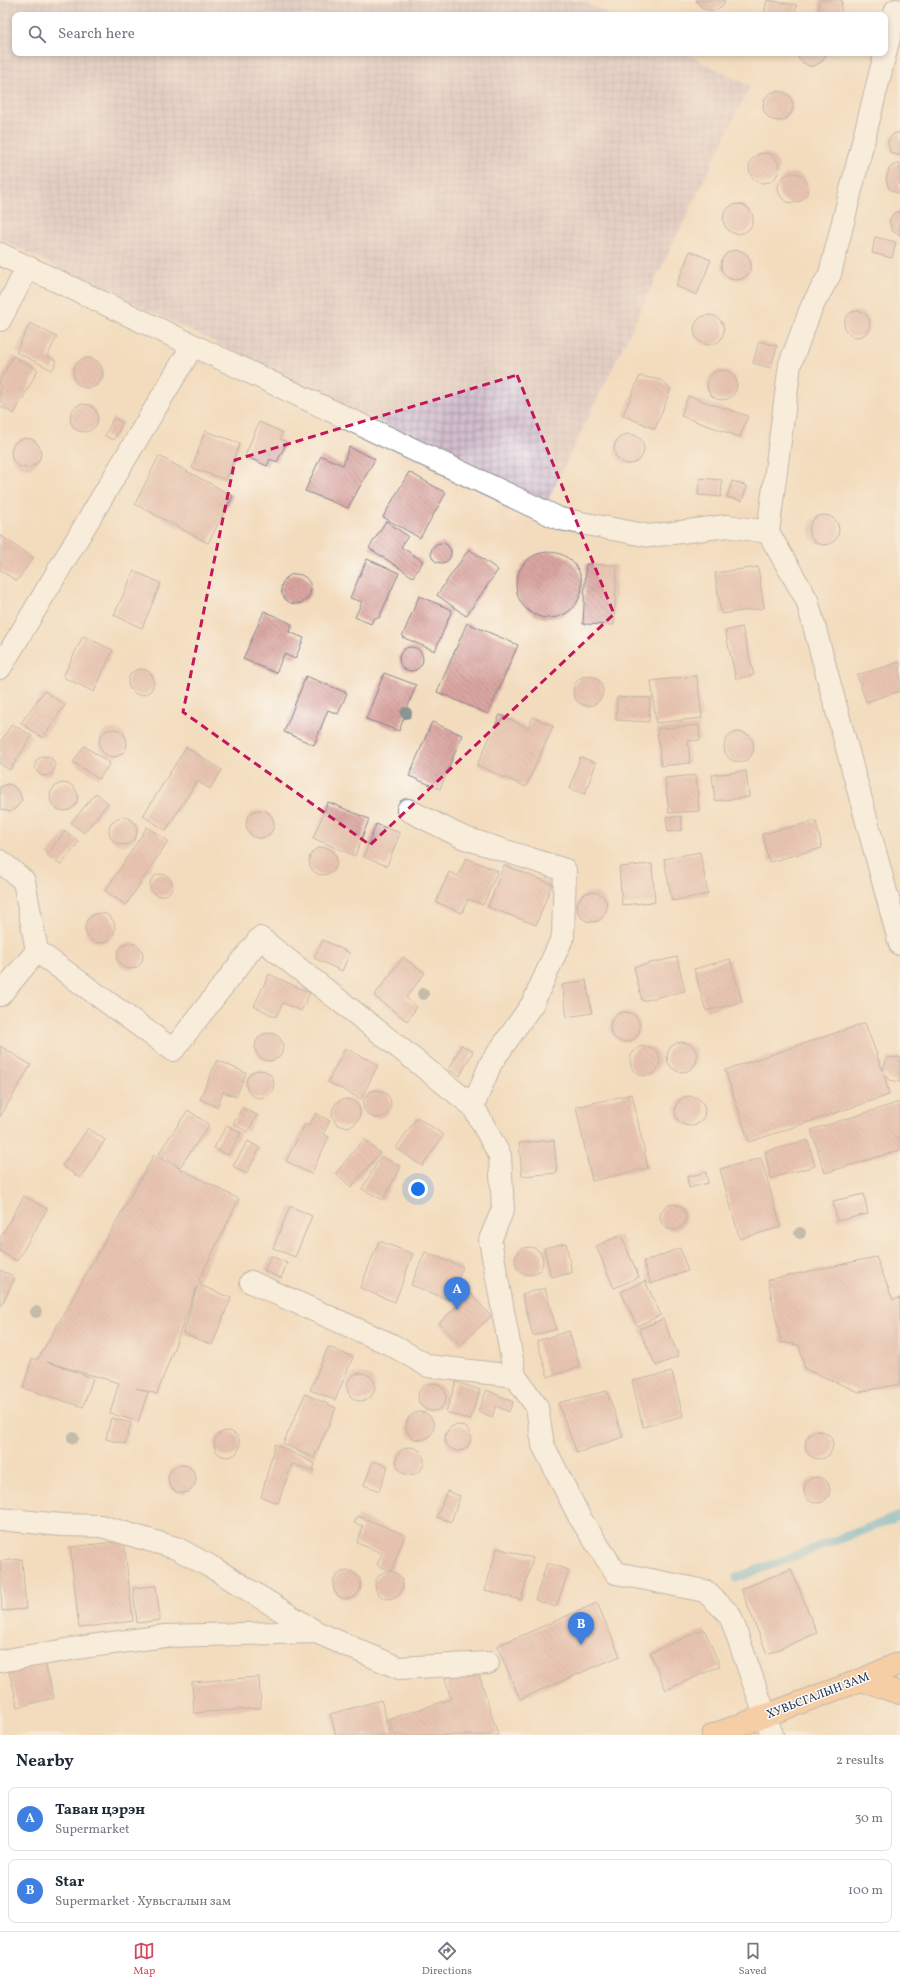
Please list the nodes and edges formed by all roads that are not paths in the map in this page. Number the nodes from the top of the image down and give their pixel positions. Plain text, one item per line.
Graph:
1 (896, 10) dead end
2 (888, 42) edge
3 (884, 56) edge
4 (0, 254) edge
5 (28, 267) junction
6 (0, 320) edge
7 (193, 345) junction
8 (768, 532) junction
9 (0, 668) edge
10 (408, 810) dead end
11 (0, 861) edge
12 (900, 944) edge
13 (37, 950) junction
14 (0, 995) edge
15 (474, 1106) junction
16 (251, 1282) dead end
17 (515, 1376) junction
18 (0, 1519) edge
19 (316, 1632) junction
20 (900, 1647) edge
21 (0, 1661) edge
22 (488, 1663) dead end
23 (900, 1663) edge
24 (861, 1680) junction
25 (900, 1693) edge
26 (769, 1726) edge
27 (713, 1735) edge

1 - 2 street
3 - 8 street
4 - 5 street
5 - 6 street
5 - 7 street
7 - 8 street
7 - 9 street
8 - 12 street
10 - 15 street
11 - 13 street
13 - 14 street
13 - 15 street
15 - 17 street
16 - 17 street
17 - 26 street
18 - 19 street
19 - 21 street
19 - 22 street
20 - 24 main road
23 - 24 main road, ХУВЬСГАЛЫН ЗАМ
24 - 25 main road
24 - 26 main road, ХУВЬСГАЛЫН ЗАМ
26 - 27 main road, ХУВЬСГАЛЫН ЗАМ

